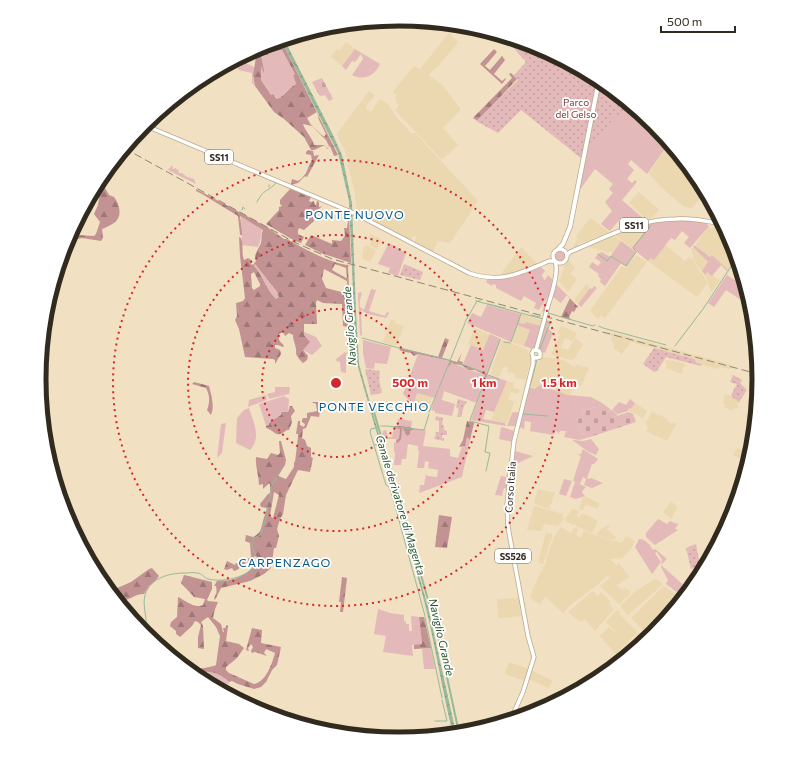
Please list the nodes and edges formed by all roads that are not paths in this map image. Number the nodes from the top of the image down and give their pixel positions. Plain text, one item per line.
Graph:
1 (598, 87) edge
2 (150, 128) edge
3 (715, 223) edge
4 (564, 244) junction
5 (559, 248) junction
6 (565, 250) junction
7 (568, 254) junction
8 (553, 261) junction
9 (562, 263) junction
10 (556, 276) junction
11 (537, 348) junction
12 (535, 358) junction
13 (514, 712) edge

1 - 4 highway
2 - 8 main road, SS11
3 - 7 main road, SS11
4 - 5 highway
4 - 6 highway
5 - 6 main road
5 - 8 main road
6 - 7 main road
7 - 9 main road
8 - 9 main road
8 - 10 main road, SS526
9 - 10 main road, SS526
10 - 11 main road, SS526, bridge
11 - 12 main road, SS526
11 - 12 main road, SS526
12 - 13 main road, Corso Italia / SS526

